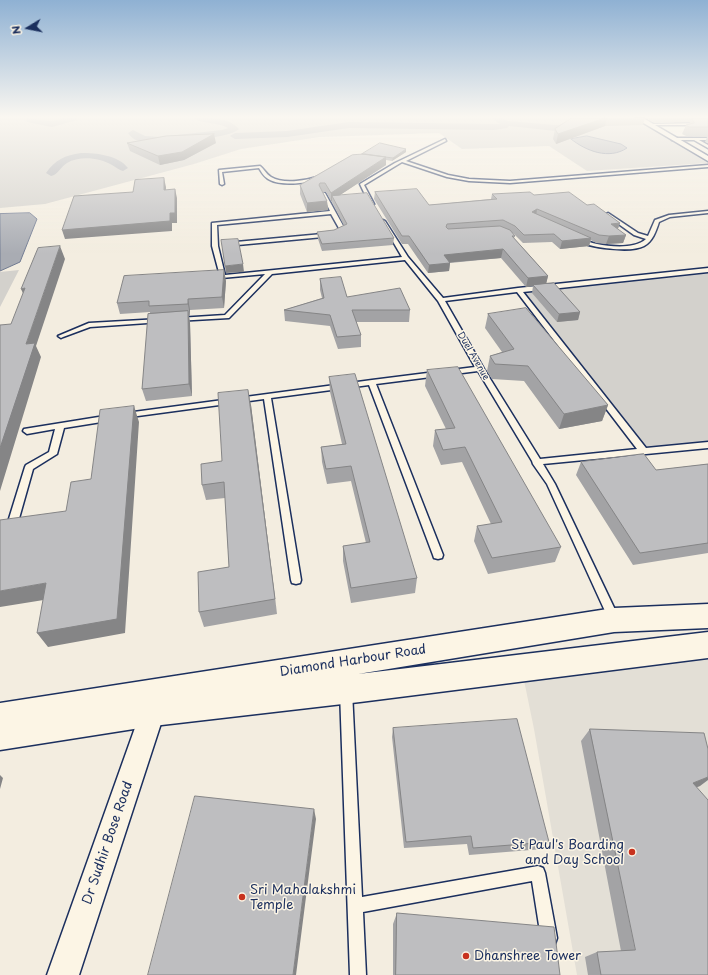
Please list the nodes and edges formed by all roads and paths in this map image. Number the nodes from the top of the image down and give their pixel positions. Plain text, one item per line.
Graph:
1 (393, 164) edge
2 (396, 164) joint
3 (410, 164) edge
4 (708, 166) edge
5 (325, 175) edge
6 (222, 184) dead end
7 (323, 193) edge
8 (374, 206) edge
9 (332, 212) junction
10 (708, 212) edge
11 (608, 214) edge
12 (382, 219) edge
13 (650, 238) junction
14 (577, 239) edge
15 (215, 245) junction
16 (406, 258) junction
17 (708, 270) edge
18 (270, 273) junction
19 (223, 277) junction
20 (208, 278) edge
21 (551, 280) dead end
22 (556, 286) junction
23 (518, 290) junction
24 (441, 300) junction
25 (164, 321) edge
26 (172, 321) edge
27 (61, 336) dead end
28 (480, 369) junction
29 (372, 382) junction
30 (267, 396) junction
31 (60, 426) junction
32 (27, 431) dead end
33 (708, 445) edge
34 (644, 452) junction
35 (536, 462) junction
36 (27, 520) edge
37 (438, 555) dead end
38 (296, 580) dead end
39 (708, 616) edge
40 (614, 620) junction
41 (708, 645) edge
42 (346, 690) junction
43 (153, 711) junction
44 (0, 718) edge
45 (0, 734) edge
46 (354, 906) junction
47 (551, 951) edge
48 (63, 975) edge
49 (358, 975) edge

1 - 2 lane
2 - 8 lane
3 - 4 lane
5 - 6 lane
7 - 9 lane
9 - 15 lane
9 - 15 lane
10 - 13 lane
11 - 13 lane
12 - 16 lane, Duel Avenue
13 - 14 lane
15 - 19 lane
16 - 18 lane
16 - 24 lane, Duel Avenue
17 - 22 lane
18 - 19 lane
18 - 26 lane
19 - 20 lane
21 - 22 lane
22 - 23 lane
23 - 24 lane
23 - 34 lane
24 - 28 lane, Duel Avenue
25 - 27 lane
28 - 29 lane
28 - 35 lane, Duel Avenue
29 - 30 lane
29 - 37 lane
30 - 31 lane
30 - 38 lane
31 - 32 lane
31 - 36 lane
33 - 34 lane
34 - 35 lane
35 - 40 lane, Duel Avenue
39 - 40 main road, Diamond Harbour Road
40 - 44 main road, Diamond Harbour Road
41 - 42 main road, Diamond Harbour Road
42 - 43 main road, Diamond Harbour Road
42 - 46 lane
43 - 45 main road, Diamond Harbour Road
43 - 48 street, Dr Sudhir Bose Road
46 - 47 lane
46 - 49 lane

